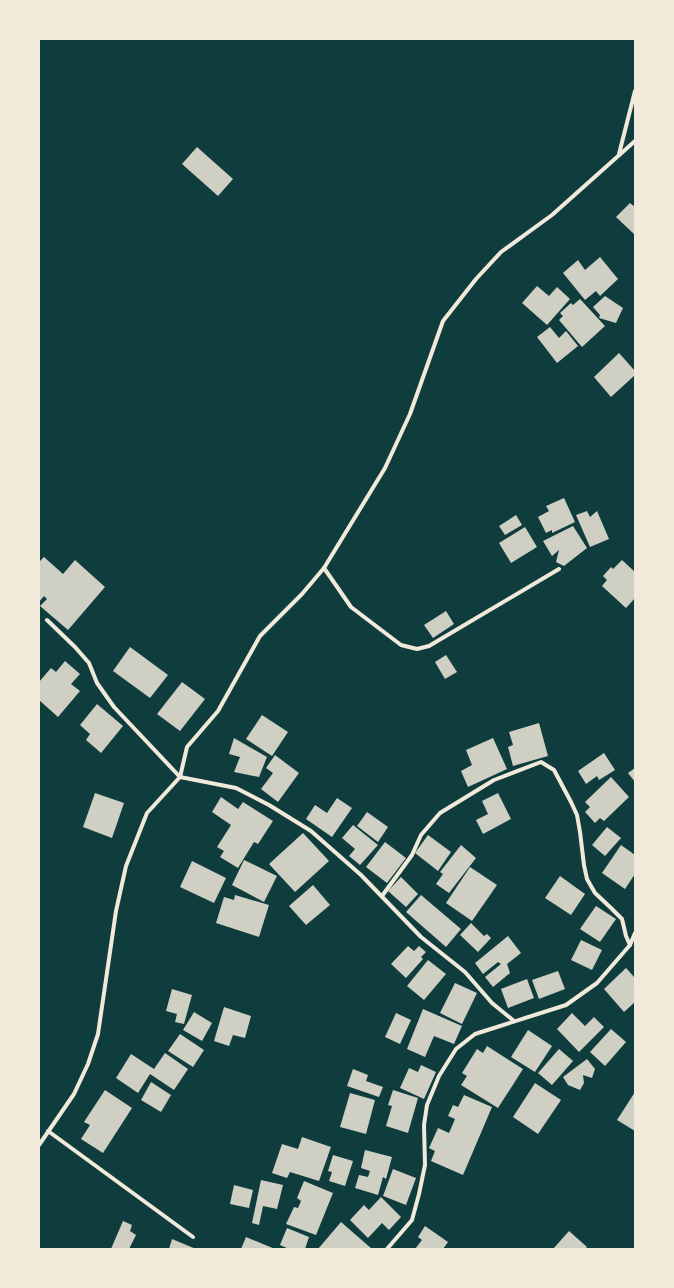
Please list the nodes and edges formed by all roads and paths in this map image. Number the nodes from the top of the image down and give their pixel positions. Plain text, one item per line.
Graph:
1 (635, 91) edge
2 (635, 141) edge
3 (619, 155) junction
4 (324, 568) junction
5 (559, 568) dead end
6 (47, 620) dead end
7 (180, 777) junction
8 (382, 896) junction
9 (635, 933) edge
10 (630, 945) junction
11 (514, 1021) junction
12 (48, 1132) junction
13 (39, 1145) edge
14 (193, 1237) dead end
15 (387, 1249) edge

1 - 3 street
2 - 3 street
3 - 4 street
4 - 5 street
4 - 7 street
6 - 7 street
7 - 8 street
7 - 12 street
8 - 10 street
8 - 11 street
9 - 10 street
10 - 11 street
11 - 15 street
12 - 13 street
12 - 14 street

